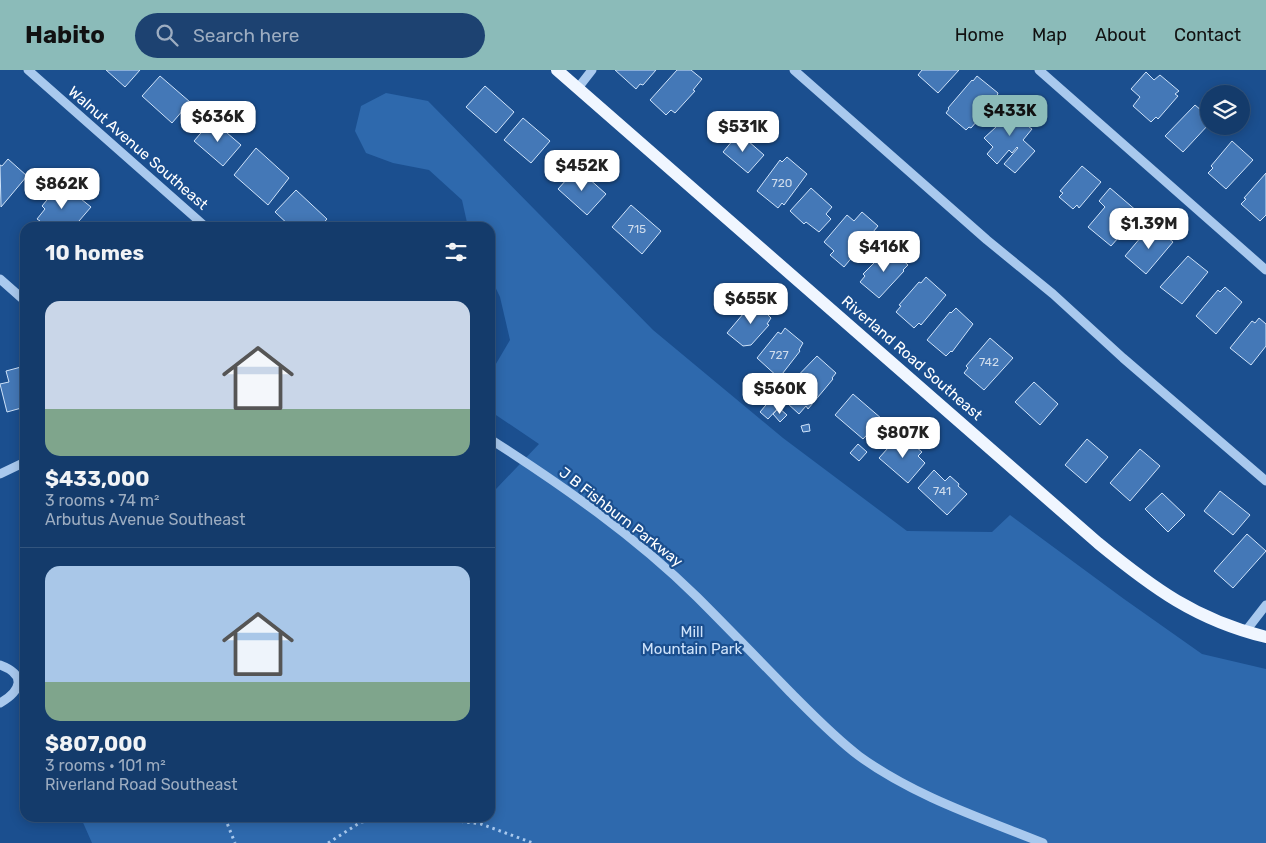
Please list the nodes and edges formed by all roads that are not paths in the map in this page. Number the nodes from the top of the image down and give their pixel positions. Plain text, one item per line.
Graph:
1 (28, 70) edge
2 (557, 70) edge
3 (592, 70) edge
4 (794, 70) edge
5 (1038, 70) edge
6 (578, 88) junction
7 (201, 222) edge
8 (1266, 270) edge
9 (0, 279) edge
10 (20, 297) edge
11 (495, 442) edge
12 (20, 464) edge
13 (0, 474) edge
14 (1266, 480) edge
15 (1266, 605) edge
16 (1245, 632) junction
17 (1266, 637) edge
18 (0, 666) edge
19 (0, 703) edge
20 (1043, 843) edge

1 - 7 street, Walnut Avenue Southeast
2 - 6 main road, Riverland Road Southeast
3 - 6 street
4 - 14 street
5 - 8 street
6 - 16 main road, Riverland Road Southeast
9 - 10 street
11 - 20 street, J B Fishburn Parkway
12 - 13 street
15 - 16 street
16 - 17 main road, Riverland Road Southeast
18 - 19 street

